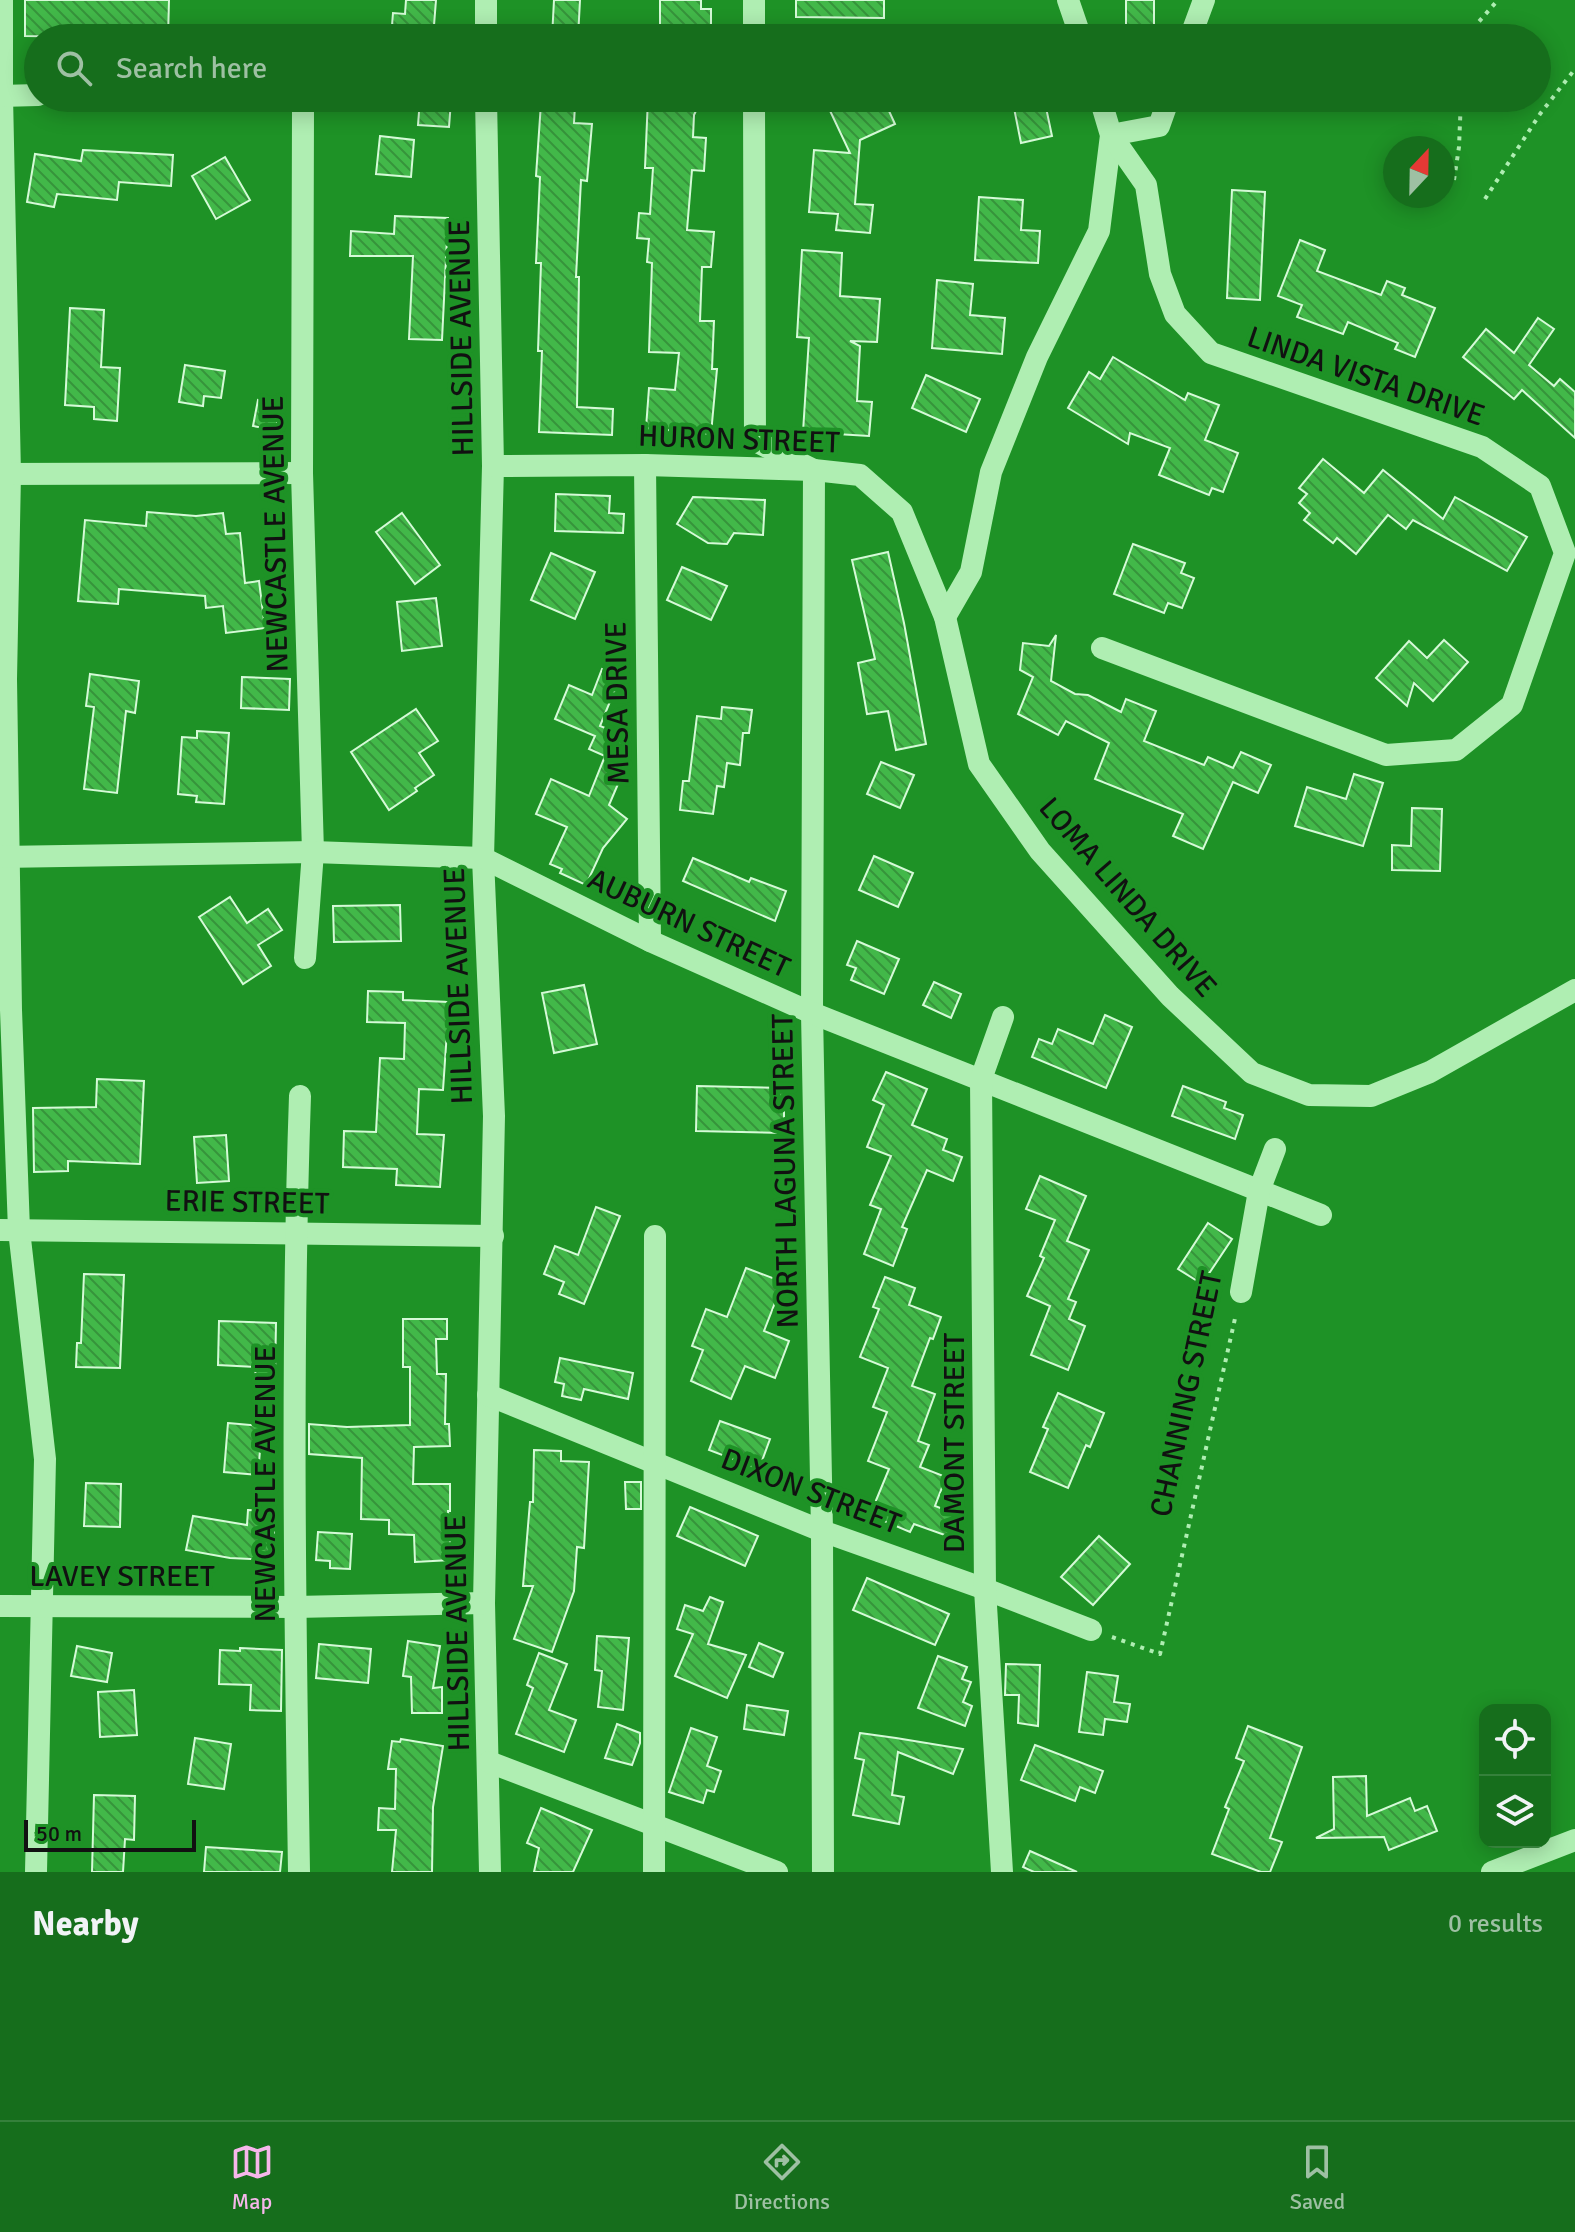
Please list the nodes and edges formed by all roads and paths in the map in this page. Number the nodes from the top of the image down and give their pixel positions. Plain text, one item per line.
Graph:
1 (2, 0) edge
2 (486, 0) edge
3 (754, 0) edge
4 (1068, 0) edge
5 (1204, 0) edge
6 (1498, 0) edge
7 (486, 24) edge
8 (754, 24) edge
9 (1076, 24) edge
10 (1195, 24) edge
11 (1477, 24) edge
12 (1575, 69) edge
13 (24, 95) edge
14 (1, 96) edge
15 (1551, 100) edge
16 (303, 112) edge
17 (486, 112) edge
18 (754, 112) edge
19 (1104, 112) edge
20 (1164, 112) edge
21 (1460, 112) edge
22 (1542, 112) edge
23 (1111, 135) junction
24 (1455, 173) edge
25 (1485, 199) dead end
26 (645, 465) junction
27 (493, 466) junction
28 (814, 470) junction
29 (302, 473) junction
30 (5, 474) edge
31 (945, 617) junction
32 (1102, 648) dead end
33 (313, 852) junction
34 (5, 857) edge
35 (483, 858) junction
36 (650, 941) junction
37 (305, 958) dead end
38 (1575, 990) edge
39 (812, 1013) junction
40 (1003, 1017) dead end
41 (981, 1079) junction
42 (300, 1096) dead end
43 (1275, 1149) dead end
44 (1259, 1191) junction
45 (1321, 1215) dead end
46 (9, 1230) edge
47 (295, 1233) junction
48 (493, 1236) junction
49 (655, 1236) dead end
50 (1241, 1292) joint
51 (488, 1395) junction
52 (652, 1460) junction
53 (822, 1531) junction
54 (985, 1589) junction
55 (484, 1603) junction
56 (0, 1606) edge
57 (43, 1606) junction
58 (295, 1607) junction
59 (1091, 1630) joint
60 (489, 1762) junction
61 (653, 1824) junction
62 (1575, 1840) edge
63 (36, 1872) edge
64 (299, 1872) edge
65 (490, 1872) edge
66 (654, 1872) edge
67 (777, 1872) edge
68 (823, 1872) edge
69 (1002, 1872) edge
70 (1492, 1872) edge

1 - 14 street
2 - 7 street
3 - 8 street
4 - 9 street
5 - 10 street
6 - 11 path
12 - 15 path
13 - 14 street
14 - 30 street
16 - 29 street, NEWCASTLE AVENUE
17 - 27 street, HILLSIDE AVENUE
18 - 28 street
19 - 23 street
20 - 23 street
21 - 24 path
22 - 25 path
23 - 31 street
23 - 32 street, LINDA VISTA DRIVE
26 - 27 street, HURON STREET
26 - 28 street, HURON STREET
26 - 36 street, MESA DRIVE
27 - 35 street, HILLSIDE AVENUE
28 - 31 street, HURON STREET
28 - 39 street, NORTH LAGUNA STREET
29 - 30 street
29 - 33 street, NEWCASTLE AVENUE
30 - 34 street
31 - 38 street, LOMA LINDA DRIVE
33 - 34 street, AUBURN STREET
33 - 35 street, AUBURN STREET
33 - 37 street, NEWCASTLE AVENUE
34 - 46 street
35 - 36 street, AUBURN STREET
35 - 48 street, HILLSIDE AVENUE
36 - 39 street, AUBURN STREET
39 - 41 street, AUBURN STREET
39 - 53 street, NORTH LAGUNA STREET
40 - 41 street, DAMONT STREET
41 - 44 street, AUBURN STREET
41 - 54 street, DAMONT STREET
42 - 47 street, NEWCASTLE AVENUE
43 - 44 street, CHANNING STREET
44 - 45 street, AUBURN STREET
44 - 50 street, CHANNING STREET
46 - 47 street, ERIE STREET
46 - 57 street
47 - 48 street, ERIE STREET
47 - 58 street, NEWCASTLE AVENUE
48 - 51 street, HILLSIDE AVENUE
49 - 52 street
50 - 59 path, CHANNING STREET
51 - 52 street, DIXON STREET
51 - 55 street, HILLSIDE AVENUE
52 - 53 street, DIXON STREET
52 - 61 street
53 - 54 street, DIXON STREET
53 - 68 street, NORTH LAGUNA STREET
54 - 59 street, DIXON STREET
54 - 69 street, DAMONT STREET
55 - 58 street, LAVEY STREET
55 - 60 street, HILLSIDE AVENUE
56 - 57 street, LAVEY STREET
57 - 58 street, LAVEY STREET
57 - 63 street
58 - 64 street, NEWCASTLE AVENUE
60 - 61 street
60 - 65 street, HILLSIDE AVENUE
61 - 66 street
61 - 67 street
62 - 70 street

